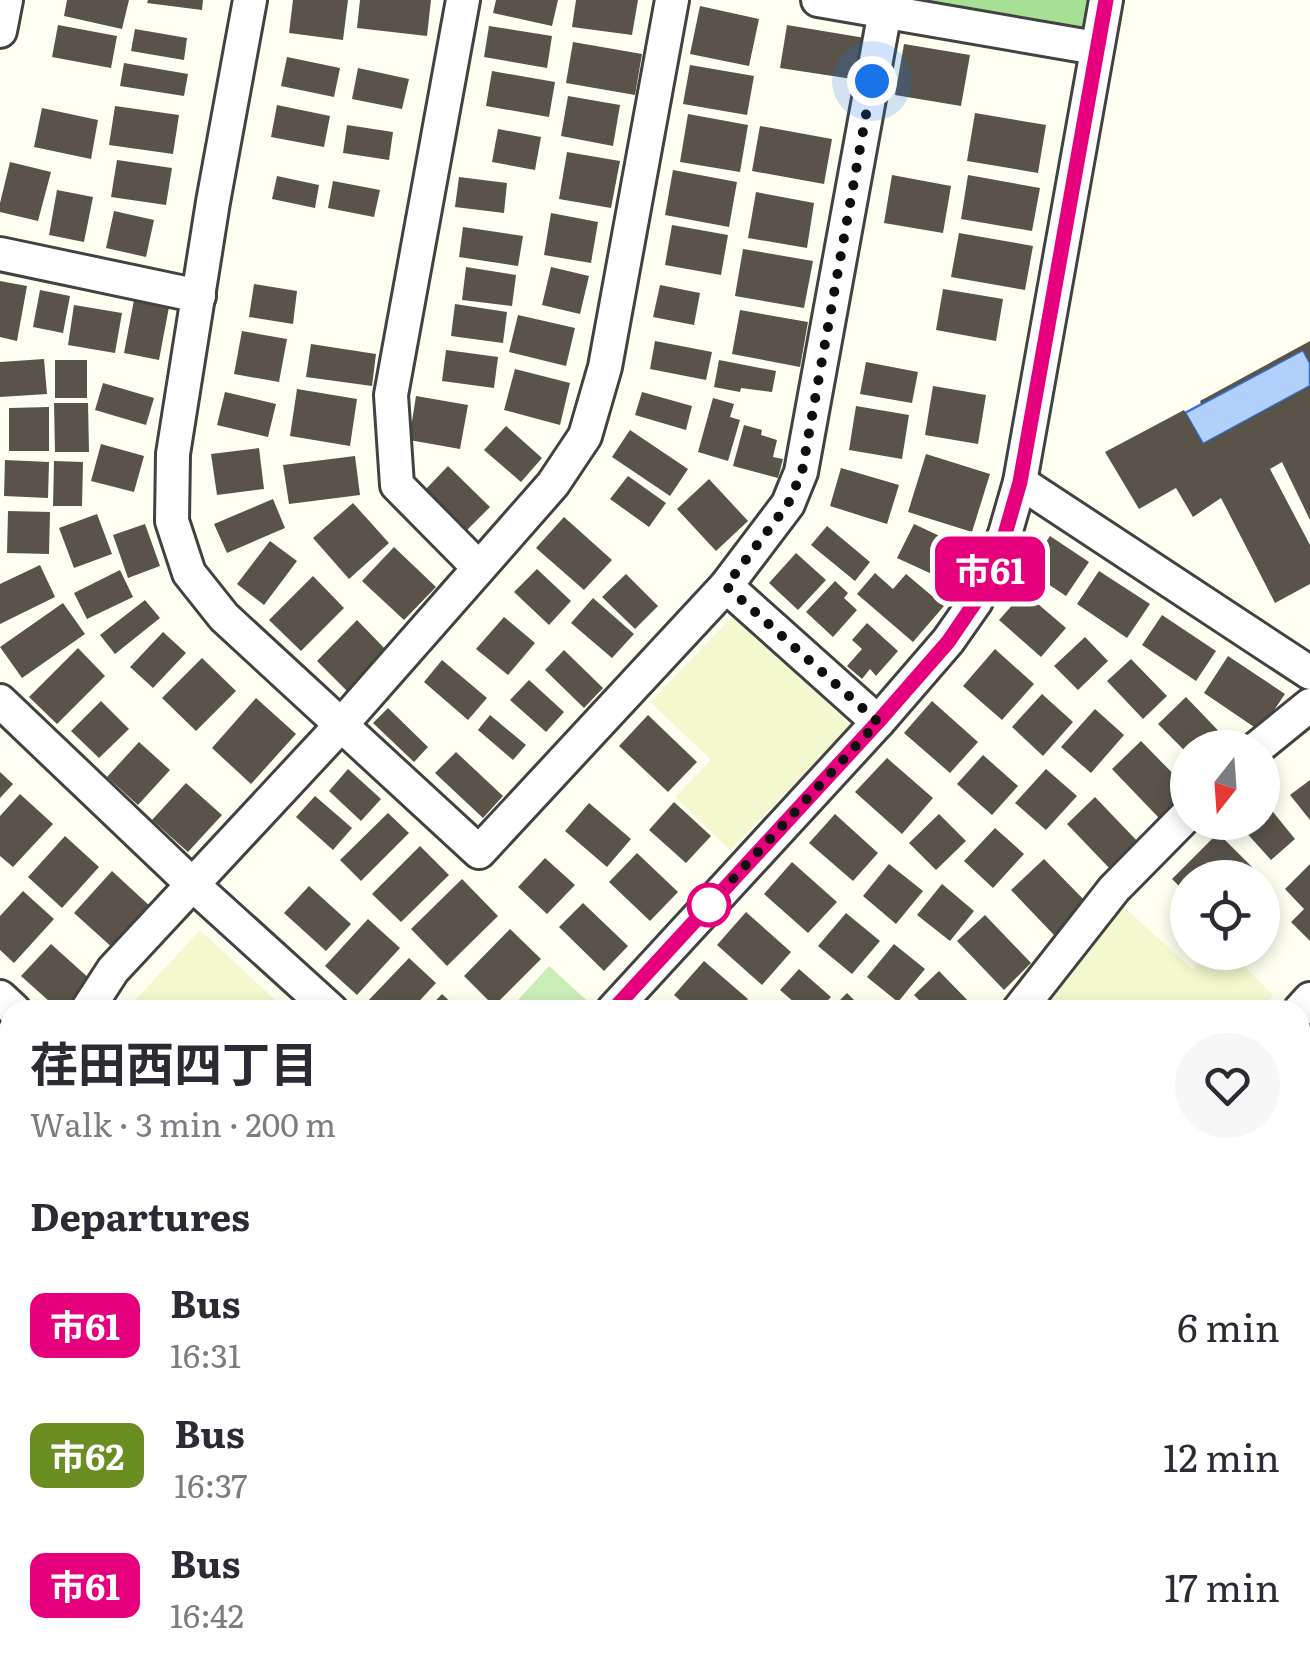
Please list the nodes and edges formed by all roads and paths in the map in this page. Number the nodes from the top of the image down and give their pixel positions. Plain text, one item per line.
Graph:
1 (6, 0) edge
2 (250, 0) edge
3 (462, 0) edge
4 (672, 0) edge
5 (818, 0) edge
6 (1106, 0) edge
7 (885, 11) junction
8 (0, 31) edge
9 (1096, 48) junction
10 (0, 254) edge
11 (199, 296) junction
12 (1020, 482) junction
13 (478, 567) junction
14 (726, 586) junction
15 (1310, 673) edge
16 (0, 702) edge
17 (1310, 705) edge
18 (878, 722) junction
19 (342, 724) junction
20 (1280, 730) edge
21 (1170, 832) edge
22 (194, 885) junction
23 (94, 1000) edge
24 (320, 1000) edge
25 (623, 1000) edge
26 (1028, 1000) edge

1 - 8 street
2 - 11 street
3 - 13 street
4 - 13 street
5 - 7 street
6 - 9 street
7 - 9 street
7 - 14 street
9 - 12 street
10 - 11 street
11 - 19 street
12 - 15 street
12 - 18 street
13 - 19 street
14 - 18 street
14 - 19 street
16 - 22 street
17 - 20 street
18 - 25 street
19 - 22 street
21 - 26 street
22 - 23 street
22 - 24 street

